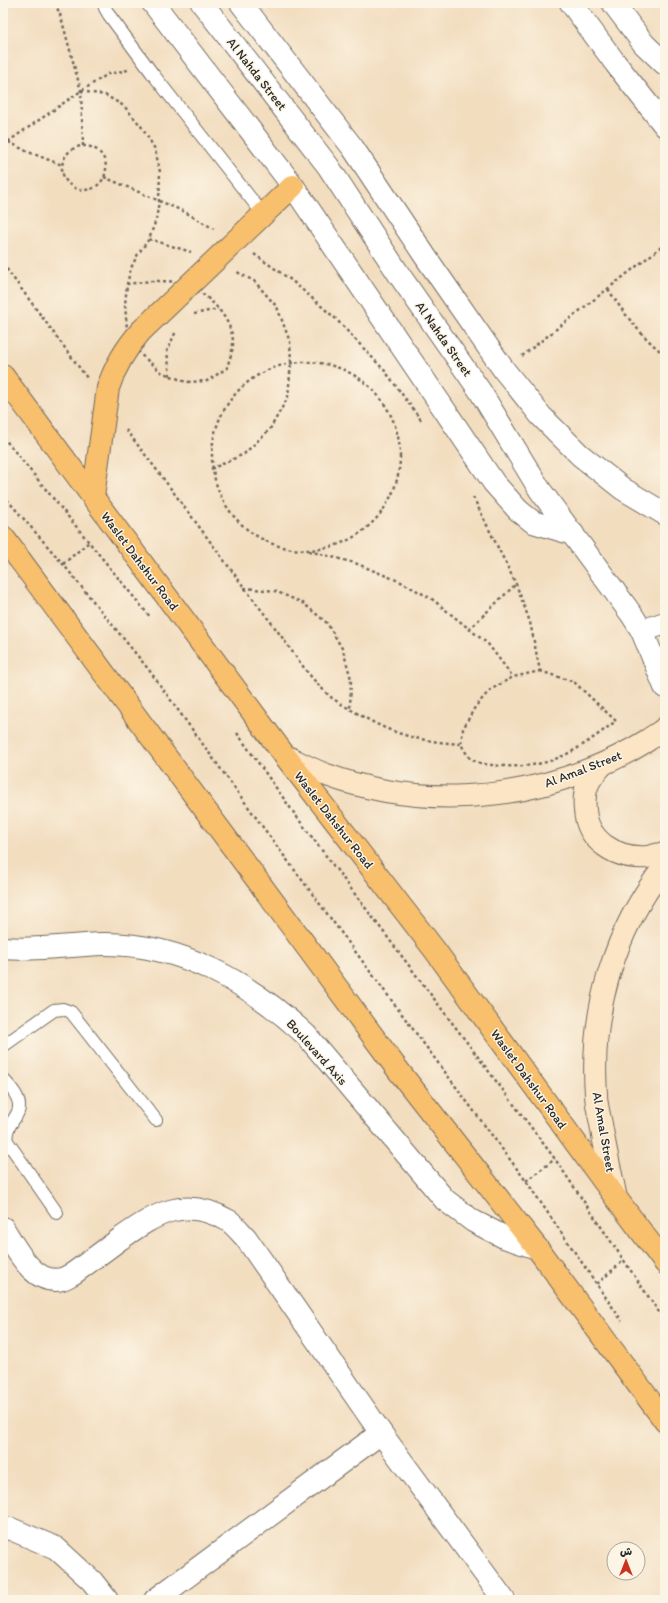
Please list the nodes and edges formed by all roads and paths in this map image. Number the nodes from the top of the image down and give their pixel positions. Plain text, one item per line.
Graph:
1 (55, 3) edge
2 (104, 3) edge
3 (153, 3) edge
4 (202, 3) edge
5 (241, 3) edge
6 (571, 3) edge
7 (613, 3) edge
8 (259, 26) junction
9 (234, 45) junction
10 (665, 64) edge
11 (152, 73) junction
12 (81, 91) junction
13 (665, 126) edge
14 (3, 139) edge
15 (8, 142) junction
16 (3, 145) edge
17 (83, 146) junction
18 (62, 165) junction
19 (104, 177) junction
20 (293, 186) junction
21 (159, 201) junction
22 (263, 214) junction
23 (150, 239) junction
24 (235, 241) junction
25 (665, 244) edge
26 (215, 260) junction
27 (3, 264) edge
28 (127, 284) dead end
29 (608, 288) junction
30 (219, 309) dead end
31 (189, 319) dead end
32 (176, 329) dead end
33 (665, 355) edge
34 (291, 362) junction
35 (504, 370) junction
36 (3, 376) edge
37 (170, 376) dead end
38 (105, 404) junction
39 (422, 422) dead end
40 (3, 437) edge
41 (211, 469) junction
42 (3, 495) edge
43 (472, 496) dead end
44 (93, 497) junction
45 (665, 514) edge
46 (573, 534) junction
47 (3, 537) edge
48 (89, 542) junction
49 (307, 551) junction
50 (63, 564) junction
51 (516, 584) junction
52 (244, 588) junction
53 (665, 623) edge
54 (156, 624) dead end
55 (470, 629) junction
56 (642, 631) junction
57 (540, 671) junction
58 (513, 677) junction
59 (665, 687) edge
60 (350, 709) junction
61 (665, 728) edge
62 (235, 730) dead end
63 (461, 744) junction
64 (285, 756) junction
65 (602, 765) junction
66 (665, 853) edge
67 (665, 866) edge
68 (3, 948) edge
69 (3, 1046) edge
70 (3, 1079) edge
71 (156, 1120) dead end
72 (555, 1159) junction
73 (526, 1181) junction
74 (616, 1198) junction
75 (57, 1213) dead end
76 (3, 1228) edge
77 (538, 1248) junction
78 (624, 1260) junction
79 (665, 1264) edge
80 (597, 1284) junction
81 (665, 1321) edge
82 (624, 1323) dead end
83 (665, 1421) edge
84 (381, 1433) junction
85 (3, 1528) edge
86 (107, 1600) edge
87 (155, 1600) edge
88 (504, 1600) edge

1 - 12 path
2 - 11 lane
3 - 20 street
4 - 9 street, Al Nahda Street
5 - 8 street
6 - 13 street
7 - 10 street
8 - 9 street
8 - 35 street
9 - 46 street, Al Nahda Street
11 - 12 path
11 - 22 lane
12 - 15 path
12 - 17 path
12 - 21 path
14 - 15 path
15 - 16 path
15 - 18 path
17 - 18 path
17 - 19 path
18 - 19 path
19 - 21 path
20 - 22 main road
20 - 46 street
21 - 23 path
21 - 24 path
22 - 24 main road
23 - 26 path
23 - 28 path
24 - 26 main road
24 - 39 path
25 - 29 path
26 - 34 path
26 - 38 main road
27 - 38 path
29 - 33 path
29 - 35 path
30 - 31 path
32 - 37 path
34 - 41 path
34 - 41 path
34 - 49 path
35 - 45 street
36 - 44 main road, Waslet Dahshur Road
38 - 44 main road
38 - 52 path
40 - 48 path
41 - 49 path
42 - 50 path
43 - 51 path
44 - 64 main road, Waslet Dahshur Road
46 - 56 street, Al Nahda Street
47 - 77 main road
48 - 50 path
48 - 54 path
49 - 55 path
50 - 73 path
51 - 55 path
51 - 57 path
52 - 60 path
52 - 60 path
53 - 56 street
55 - 58 path
56 - 59 street, Al Nahda Street
57 - 58 path
57 - 63 path
58 - 63 path
60 - 63 path
61 - 65 main road, Al Amal Street
62 - 72 path
64 - 65 main road, Al Amal Street
64 - 74 main road, Waslet Dahshur Road
65 - 66 main road
67 - 74 main road, Al Amal Street
68 - 77 street, Boulevard Axis
69 - 71 lane
70 - 75 lane
72 - 73 path
72 - 78 path
73 - 80 path
74 - 79 main road, Waslet Dahshur Road
76 - 84 street
77 - 83 main road
78 - 80 path
78 - 81 path
80 - 82 path
84 - 87 street
84 - 88 street
85 - 86 street

